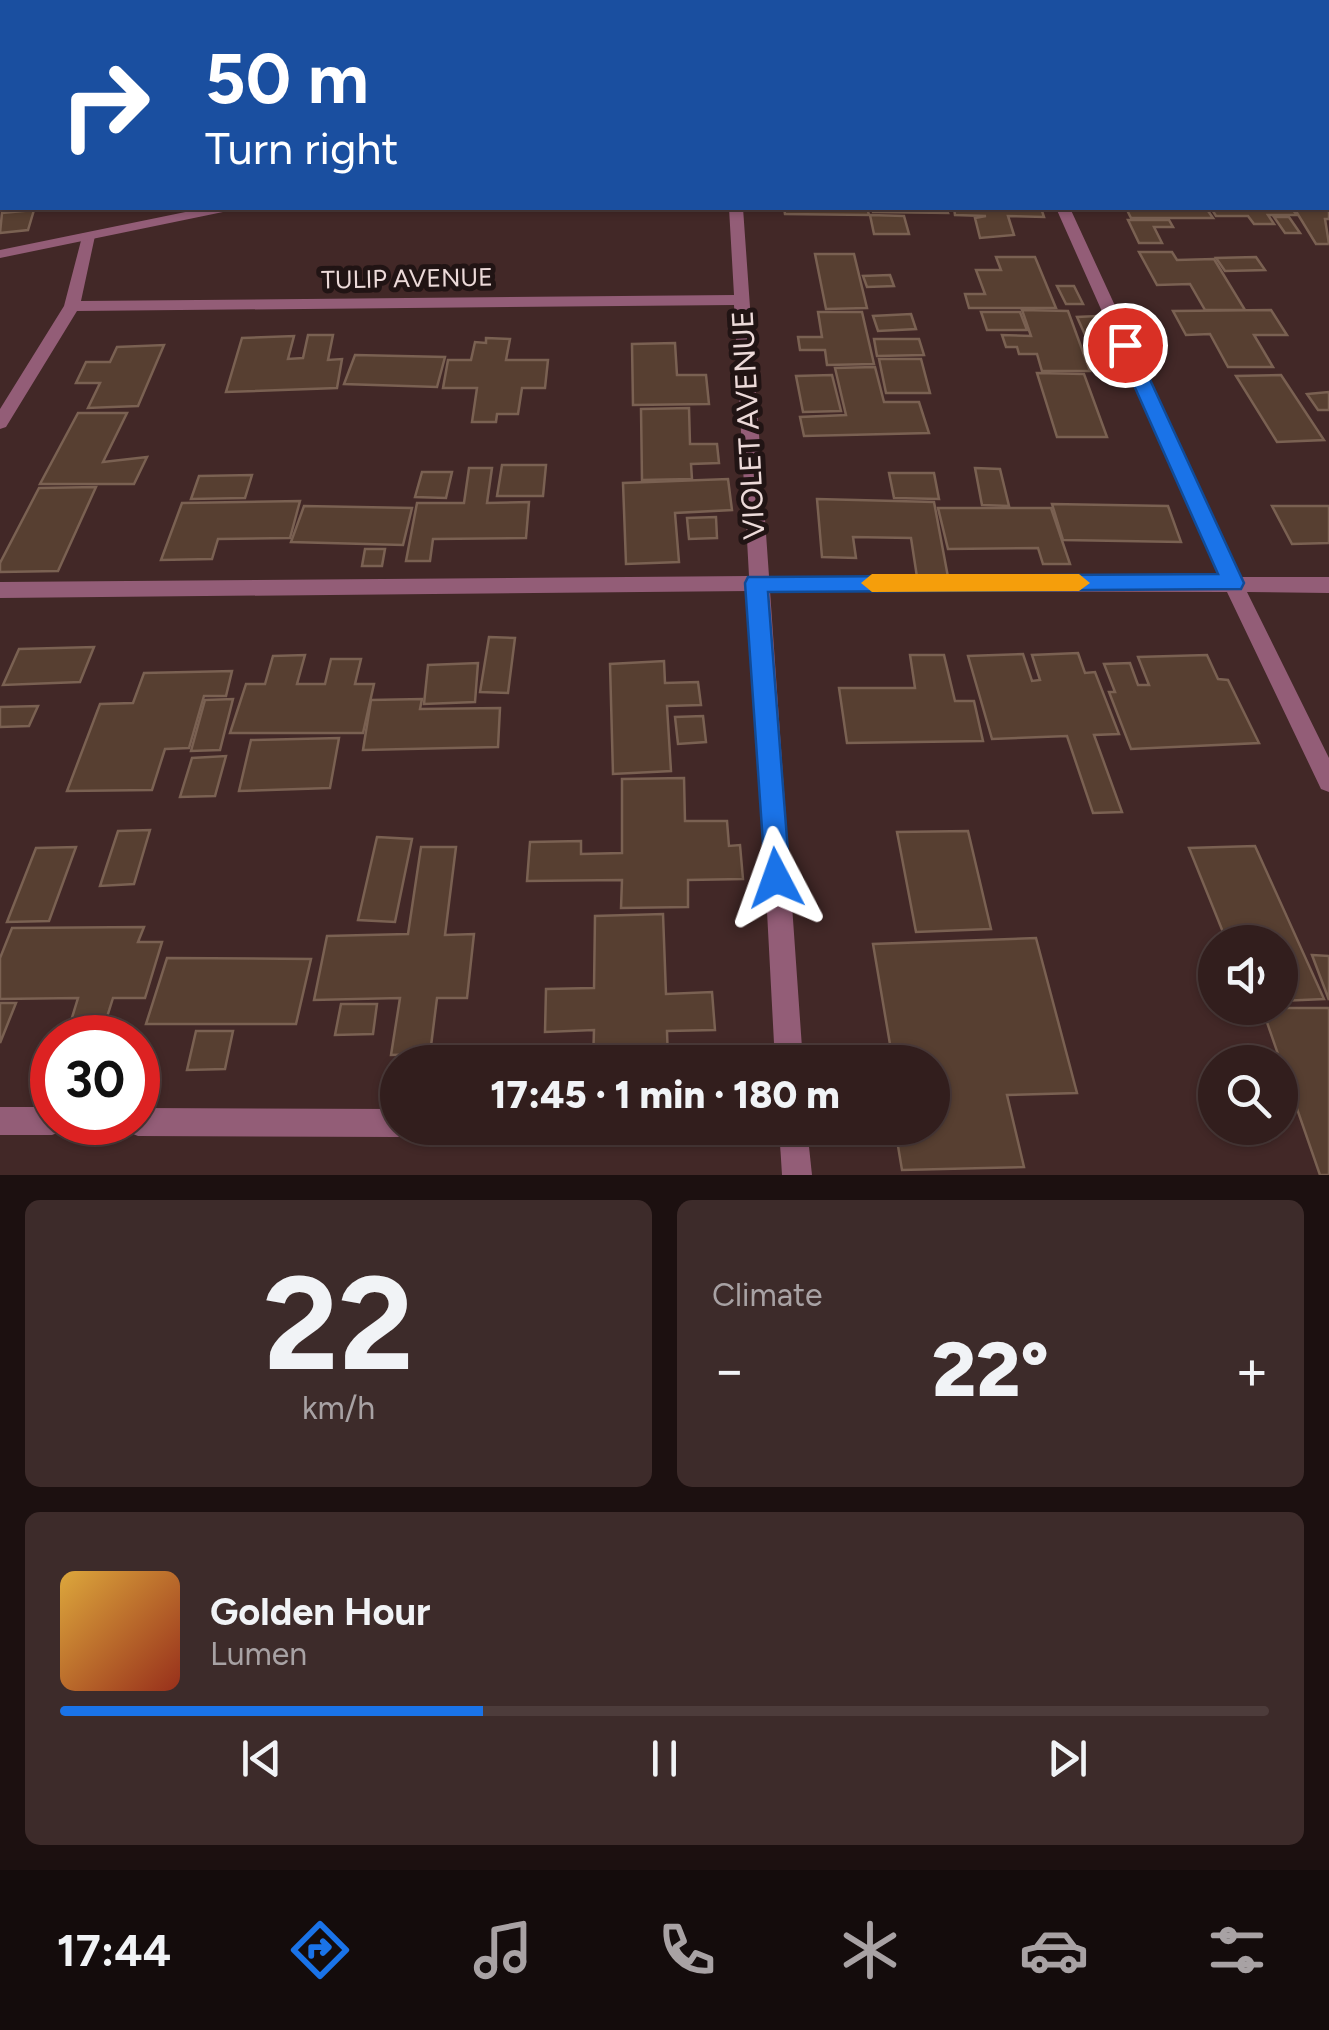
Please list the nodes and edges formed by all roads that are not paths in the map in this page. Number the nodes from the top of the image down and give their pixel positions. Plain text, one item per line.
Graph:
1 (214, 210) edge
2 (736, 210) edge
3 (1064, 210) edge
4 (88, 236) junction
5 (0, 254) edge
6 (742, 300) junction
7 (72, 306) junction
8 (0, 423) edge
9 (756, 583) junction
10 (1233, 583) junction
11 (1329, 585) edge
12 (0, 590) edge
13 (1329, 782) edge
14 (787, 1045) edge
15 (0, 1121) edge
16 (30, 1121) edge
17 (160, 1122) edge
18 (380, 1123) edge
19 (794, 1145) edge
20 (797, 1175) edge

1 - 4 street
2 - 6 street, VIOLET AVENUE
3 - 10 street
4 - 5 street
4 - 7 street
6 - 7 street, TULIP AVENUE
6 - 9 street, VIOLET AVENUE
7 - 8 street
9 - 10 street
9 - 12 street
9 - 14 street, VIOLET AVENUE
10 - 11 street
10 - 13 street
15 - 16 street
17 - 18 street
19 - 20 street

